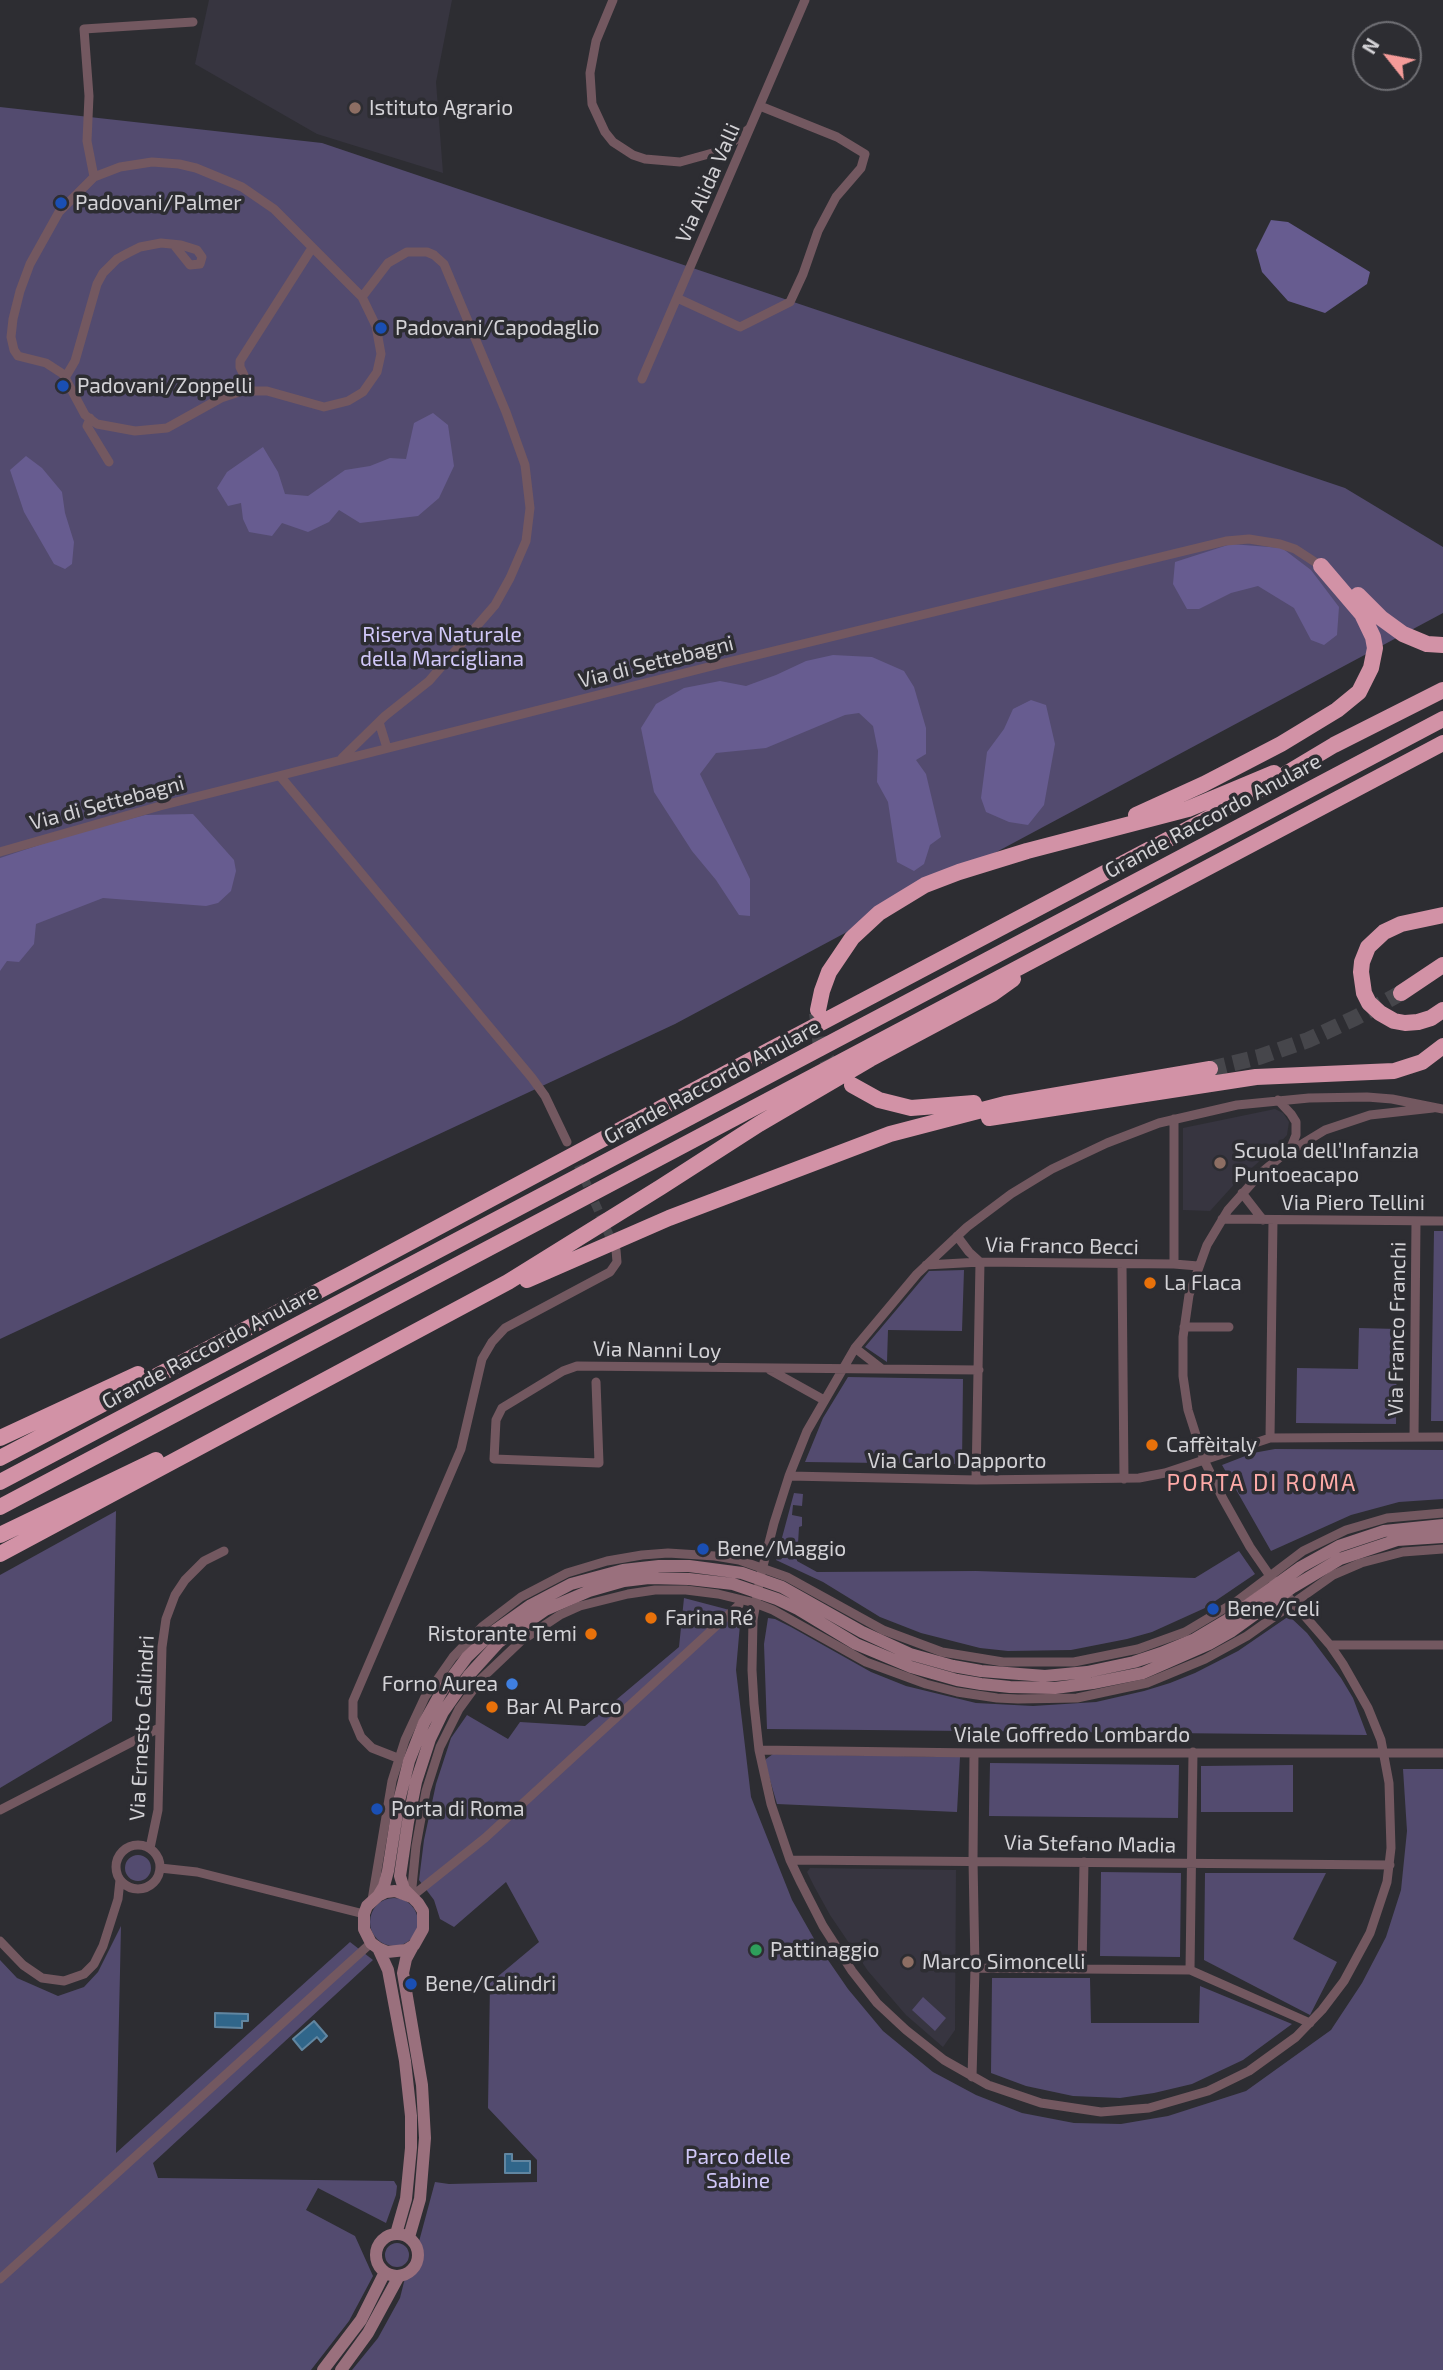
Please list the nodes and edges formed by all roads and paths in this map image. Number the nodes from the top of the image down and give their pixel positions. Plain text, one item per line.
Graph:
1 (613, 0) edge
2 (805, 0) edge
3 (194, 22) dead end
4 (761, 106) junction
5 (753, 125) junction
6 (94, 177) junction
7 (174, 245) dead end
8 (312, 248) junction
9 (362, 297) junction
10 (677, 298) junction
11 (65, 378) junction
12 (642, 379) dead end
13 (251, 390) junction
14 (90, 418) junction
15 (109, 462) dead end
16 (1321, 566) junction
17 (1443, 645) edge
18 (1443, 690) edge
19 (1437, 722) edge
20 (379, 723) junction
21 (1443, 743) edge
22 (1334, 745) junction
23 (387, 748) junction
24 (340, 761) junction
25 (280, 776) junction
26 (1052, 844) junction
27 (0, 852) edge
28 (1443, 915) edge
29 (1064, 943) junction
30 (1443, 965) edge
31 (1401, 992) tunnel mouth
32 (818, 1010) tunnel mouth
33 (1443, 1010) edge
34 (1443, 1046) edge
35 (1210, 1069) tunnel mouth
36 (852, 1085) tunnel mouth
37 (1095, 1088) junction
38 (1278, 1100) junction
39 (1438, 1108) edge
40 (1174, 1119) junction
41 (567, 1142) tunnel mouth
42 (1290, 1150) junction
43 (801, 1168) junction
44 (1242, 1193) junction
45 (1222, 1219) junction
46 (1268, 1220) junction
47 (1416, 1221) junction
48 (1443, 1221) edge
49 (957, 1236) junction
50 (616, 1250) dead end
51 (980, 1262) junction
52 (1122, 1264) junction
53 (1174, 1264) junction
54 (926, 1265) junction
55 (1198, 1266) junction
56 (349, 1275) junction
57 (458, 1310) junction
58 (1184, 1327) junction
59 (1229, 1327) dead end
60 (855, 1348) junction
61 (767, 1368) junction
62 (842, 1368) junction
63 (884, 1370) junction
64 (979, 1370) junction
65 (596, 1382) dead end
66 (824, 1400) junction
67 (258, 1416) junction
68 (1414, 1437) junction
69 (1443, 1437) edge
70 (0, 1438) edge
71 (1270, 1438) junction
72 (0, 1458) edge
73 (1204, 1460) junction
74 (789, 1476) junction
75 (1124, 1479) junction
76 (976, 1480) junction
77 (0, 1482) edge
78 (0, 1507) edge
79 (1443, 1513) edge
80 (1443, 1525) edge
81 (0, 1535) edge
82 (1443, 1537) edge
83 (1372, 1540) junction
84 (1443, 1549) edge
85 (224, 1550) dead end
86 (0, 1554) edge
87 (761, 1573) junction
88 (624, 1576) junction
89 (1281, 1589) junction
90 (756, 1597) junction
91 (739, 1605) dead end
92 (883, 1630) junction
93 (1169, 1638) junction
94 (1330, 1645) junction
95 (1443, 1645) edge
96 (888, 1651) junction
97 (1165, 1657) junction
98 (866, 1662) junction
99 (1181, 1670) junction
100 (159, 1728) junction
101 (759, 1750) junction
102 (1193, 1752) junction
103 (974, 1753) junction
104 (1384, 1753) junction
105 (1443, 1753) edge
106 (395, 1757) dead end
107 (0, 1810) edge
108 (150, 1848) junction
109 (790, 1860) junction
110 (973, 1860) junction
111 (1084, 1862) junction
112 (1193, 1863) junction
113 (1390, 1865) junction
114 (160, 1868) junction
115 (120, 1880) junction
116 (411, 1897) junction
117 (375, 1898) junction
118 (364, 1914) junction
119 (0, 1941) edge
120 (374, 1945) junction
121 (414, 1945) junction
122 (975, 1968) junction
123 (1082, 1969) junction
124 (1190, 1970) junction
125 (1310, 2023) junction
126 (972, 2077) junction
127 (396, 2234) junction
128 (409, 2237) junction
129 (385, 2272) junction
130 (399, 2276) junction
131 (0, 2279) edge
132 (323, 2370) edge
133 (341, 2370) edge

1 - 5 street
2 - 4 street, Via Alida Valli
3 - 6 street
4 - 5 street, Via Alida Valli
4 - 10 street
5 - 10 street, Via Alida Valli
6 - 8 street
6 - 11 street
7 - 11 street
8 - 9 street
8 - 13 street
9 - 13 street
9 - 20 street
10 - 12 street, Via Alida Valli
11 - 14 street
13 - 14 street
14 - 15 street
16 - 17 highway
16 - 23 street, Via di Settebagni
16 - 26 highway
18 - 22 highway, Grande Raccordo Anulare
19 - 77 highway, Grande Raccordo Anulare
20 - 23 street
20 - 24 street
21 - 29 highway, Grande Raccordo Anulare
22 - 26 highway
22 - 56 highway, Grande Raccordo Anulare
23 - 24 street, Via di Settebagni
24 - 25 street, Via di Settebagni
25 - 27 street, Via di Settebagni
25 - 41 street
26 - 32 highway
28 - 33 highway
29 - 57 highway
29 - 78 highway, Grande Raccordo Anulare
30 - 31 highway
34 - 43 highway
35 - 37 highway
36 - 37 highway
37 - 43 highway
38 - 39 street
38 - 40 street
38 - 42 street
39 - 42 street
40 - 49 street
40 - 53 street
42 - 44 street
43 - 57 highway
44 - 45 street
44 - 46 street, Via Piero Tellini
45 - 46 street, Via Piero Tellini
45 - 55 street
46 - 47 street, Via Piero Tellini
46 - 71 street
47 - 48 street, Via Piero Tellini
47 - 68 street, Via Franco Franchi
49 - 51 street
49 - 54 street
50 - 106 street
51 - 52 street, Via Franco Becci
51 - 54 street, Via Franco Becci
51 - 64 street
52 - 53 street, Via Franco Becci
52 - 75 street
53 - 55 street, Via Franco Becci
54 - 60 street
55 - 58 street
56 - 70 highway
56 - 72 highway, Grande Raccordo Anulare
57 - 67 highway
58 - 59 street
58 - 73 street
60 - 62 street
60 - 63 street
61 - 62 street, Via Nanni Loy
61 - 65 street, Via Nanni Loy
61 - 66 street, Via Nanni Loy
62 - 63 street, Via Nanni Loy
62 - 66 street
63 - 64 street, Via Nanni Loy
64 - 76 street
66 - 74 street
67 - 81 highway
67 - 86 highway
68 - 69 street, Via Carlo Dapporto
68 - 71 street, Via Carlo Dapporto
71 - 73 street, Via Carlo Dapporto
73 - 75 street, Via Carlo Dapporto
73 - 89 street
74 - 76 street, Via Carlo Dapporto
74 - 87 street
75 - 76 street, Via Carlo Dapporto
79 - 83 street
80 - 83 street
82 - 83 street
83 - 84 street
83 - 89 street
83 - 89 street
85 - 100 street, Via Ernesto Calindri
87 - 88 street
87 - 90 street
87 - 92 street
87 - 96 street
88 - 90 street
88 - 116 street
88 - 117 street
89 - 93 street
89 - 94 street
89 - 97 street
89 - 99 street
90 - 96 street
90 - 98 street
90 - 101 street
91 - 116 street
92 - 93 street
92 - 96 street
93 - 97 street
94 - 95 street
94 - 104 street
96 - 97 street
96 - 98 street
97 - 99 street
98 - 99 street
100 - 107 street
100 - 108 street, Via Ernesto Calindri
101 - 103 street, Viale Goffredo Lombardo
101 - 109 street
102 - 103 street, Viale Goffredo Lombardo
102 - 104 street, Viale Goffredo Lombardo
102 - 112 street
103 - 110 street
104 - 105 street, Viale Goffredo Lombardo
104 - 113 street
108 - 114 street, Via Ernesto Calindri
108 - 115 street, Via Ernesto Calindri
109 - 110 street, Via Stefano Madia
109 - 126 street
110 - 111 street, Via Stefano Madia
110 - 122 street
111 - 112 street, Via Stefano Madia
111 - 123 street
112 - 113 street, Via Stefano Madia
112 - 124 street
113 - 125 street
114 - 115 street
114 - 118 street
115 - 119 street
116 - 117 street
116 - 121 street
117 - 118 street
118 - 120 street
120 - 121 street
120 - 127 street
120 - 131 street
121 - 128 street
122 - 123 street
122 - 126 street
123 - 124 street
124 - 125 street
125 - 126 street
127 - 128 street
127 - 129 street
128 - 130 street
129 - 130 street
129 - 132 street
130 - 133 street

